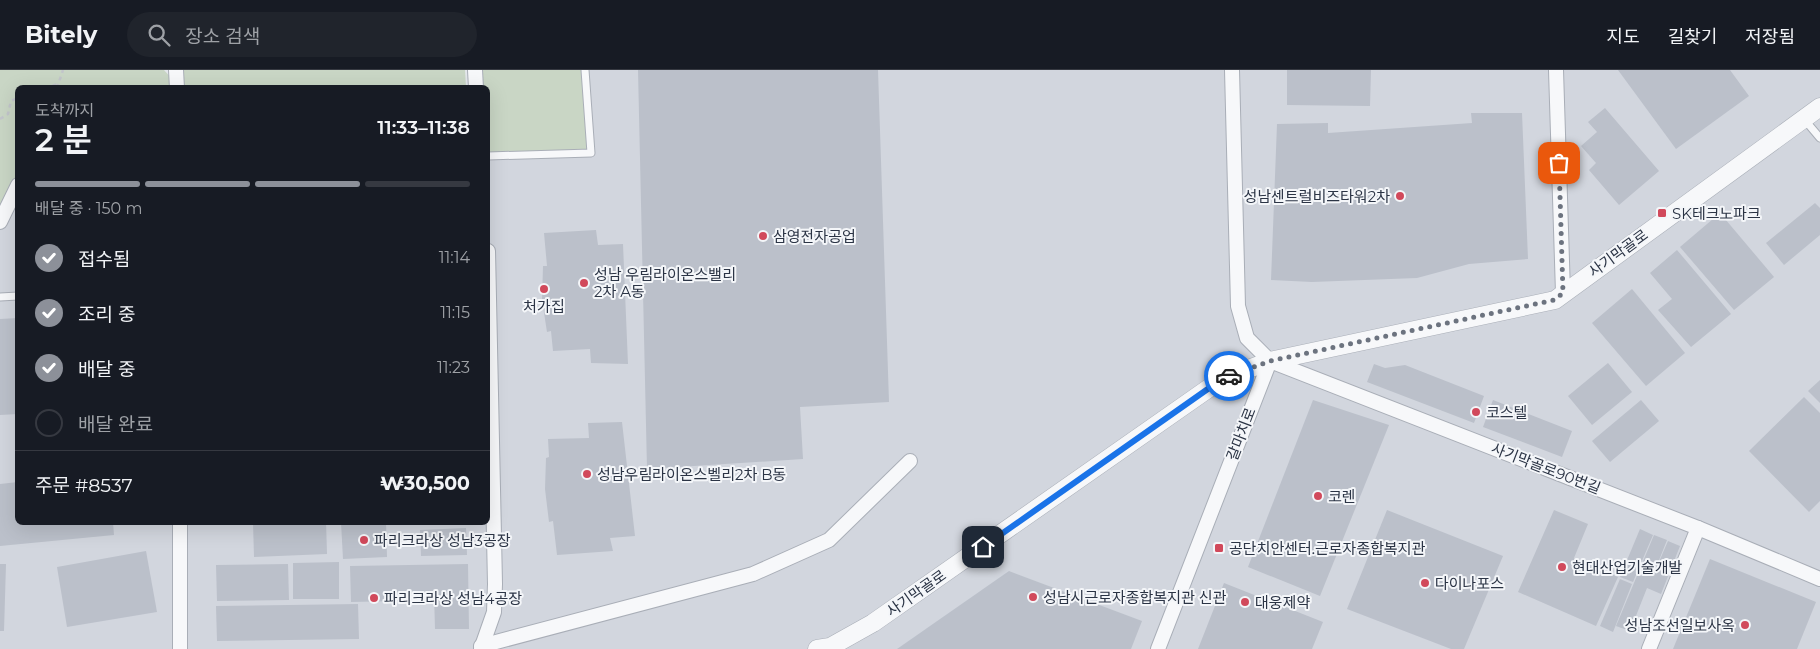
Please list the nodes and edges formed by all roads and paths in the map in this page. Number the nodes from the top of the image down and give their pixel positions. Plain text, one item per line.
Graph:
1 (63, 70) edge
2 (176, 70) edge
3 (475, 70) edge
4 (585, 70) edge
5 (1232, 70) edge
6 (1556, 70) edge
7 (58, 85) edge
8 (177, 85) edge
9 (476, 85) edge
10 (15, 99) edge
11 (1820, 107) edge
12 (0, 119) edge
13 (1804, 119) junction
14 (1820, 138) edge
15 (490, 156) edge
16 (15, 191) edge
17 (0, 222) edge
18 (1563, 293) junction
19 (15, 296) edge
20 (0, 297) edge
21 (1270, 361) junction
22 (490, 365) edge
23 (910, 461) dead end
24 (180, 525) edge
25 (1698, 528) junction
26 (1820, 579) edge
27 (481, 648) edge
28 (180, 649) edge
29 (817, 649) edge
30 (1158, 649) edge
31 (1649, 649) edge

1 - 7 path
2 - 8 street
3 - 9 street
4 - 15 lane
5 - 21 street
6 - 18 street
10 - 12 path
11 - 13 street, 사기막골로
13 - 14 lane
13 - 18 street, 사기막골로
16 - 17 street
18 - 21 street, 사기막골로
19 - 20 lane
21 - 25 street, 사기막골로90번길
21 - 29 street, 사기막골로
21 - 30 street, 갈마치로
22 - 27 street
23 - 27 street
24 - 28 street
25 - 26 street, 사기막골로90번길
25 - 31 street

